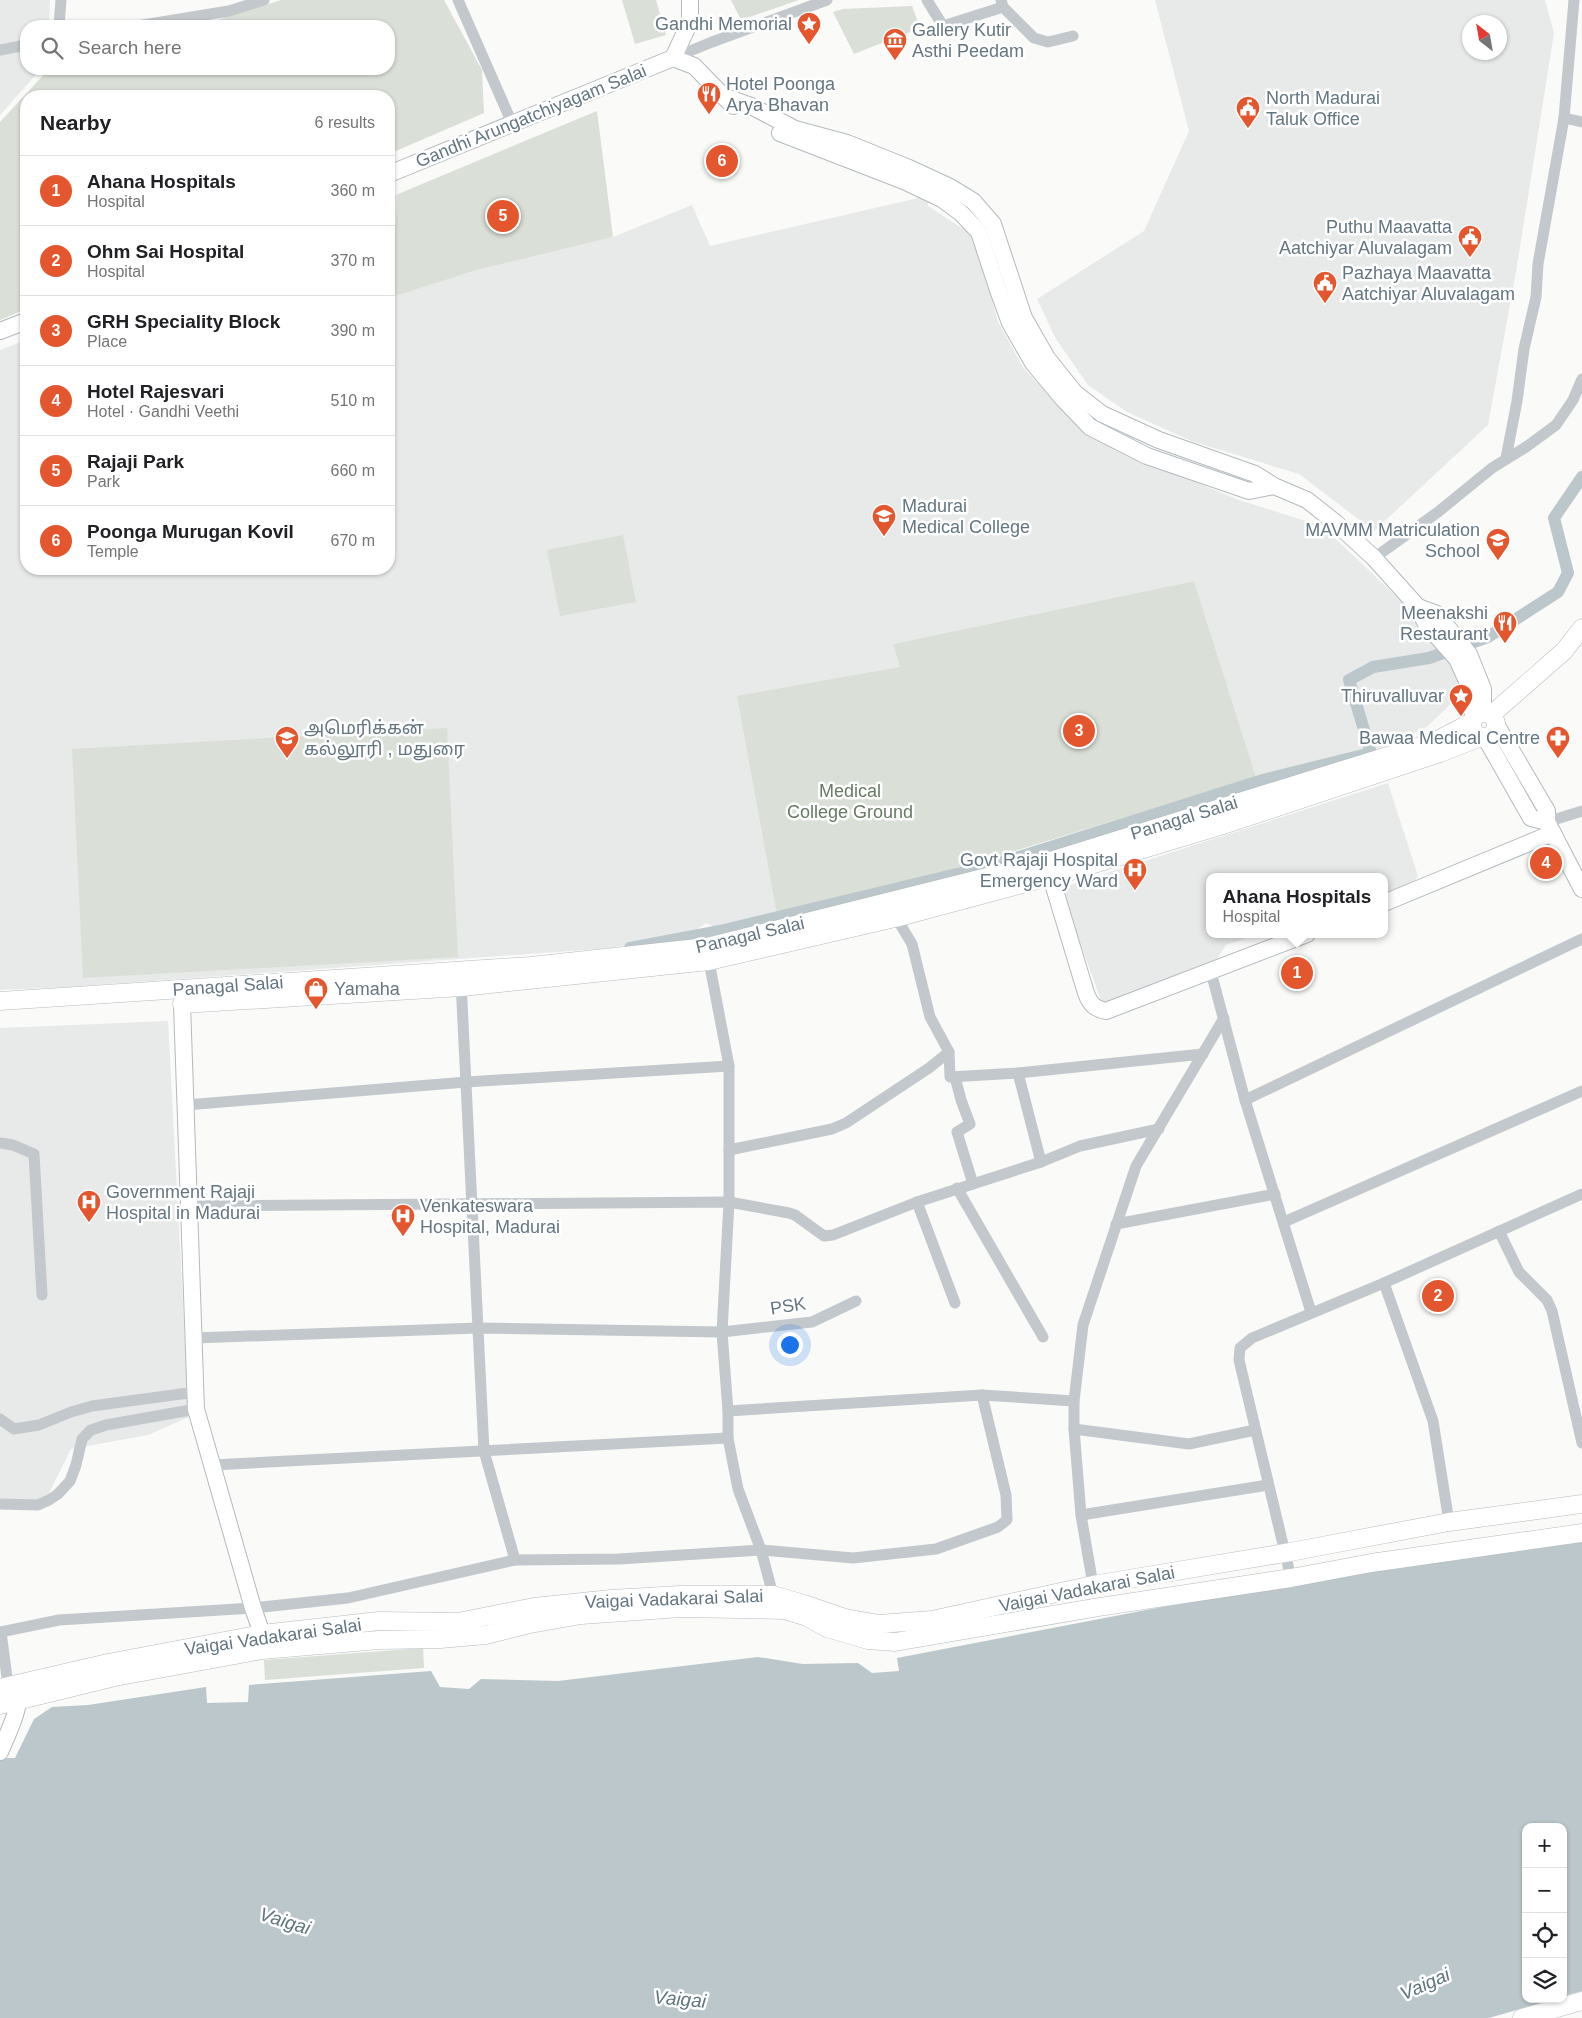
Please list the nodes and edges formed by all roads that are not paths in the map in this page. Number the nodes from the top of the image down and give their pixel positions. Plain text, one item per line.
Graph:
1 (61, 0) edge
2 (458, 0) edge
3 (690, 0) edge
4 (827, 0) edge
5 (927, 0) edge
6 (1574, 0) edge
7 (258, 1) edge
8 (1002, 3) edge
9 (1577, 14) edge
10 (59, 20) edge
11 (174, 20) edge
12 (1073, 36) dead end
13 (20, 46) edge
14 (0, 50) edge
15 (673, 58) junction
16 (1564, 118) junction
17 (1582, 122) edge
18 (512, 123) junction
19 (395, 172) edge
20 (20, 323) edge
21 (0, 331) edge
22 (1582, 379) edge
23 (1506, 458) junction
24 (1374, 558) junction
25 (1582, 628) edge
26 (1483, 724) junction
27 (1582, 811) edge
28 (1550, 827) junction
29 (1049, 869) junction
30 (1582, 889) edge
31 (886, 901) junction
32 (1388, 902) edge
33 (896, 918) junction
34 (1297, 938) edge
35 (1582, 939) edge
36 (708, 954) junction
37 (1211, 972) junction
38 (461, 978) junction
39 (0, 1001) edge
40 (182, 1004) joint
41 (1224, 1018) junction
42 (949, 1052) junction
43 (1203, 1054) junction
44 (729, 1066) junction
45 (1018, 1073) junction
46 (956, 1077) junction
47 (466, 1082) junction
48 (1582, 1091) edge
49 (1245, 1100) junction
50 (186, 1104) junction
51 (1158, 1128) junction
52 (0, 1143) edge
53 (729, 1150) junction
54 (1041, 1162) junction
55 (973, 1184) junction
56 (957, 1188) junction
57 (1275, 1194) junction
58 (1582, 1194) edge
59 (729, 1202) junction
60 (917, 1202) junction
61 (472, 1205) junction
62 (189, 1206) junction
63 (1284, 1222) junction
64 (1116, 1224) junction
65 (1499, 1231) junction
66 (1384, 1283) junction
67 (42, 1295) dead end
68 (856, 1301) dead end
69 (955, 1303) dead end
70 (1311, 1312) junction
71 (478, 1328) junction
72 (722, 1332) junction
73 (1043, 1337) dead end
74 (194, 1338) junction
75 (196, 1392) junction
76 (982, 1395) junction
77 (1074, 1401) junction
78 (196, 1409) junction
79 (728, 1410) junction
80 (0, 1419) edge
81 (1074, 1429) junction
82 (1256, 1430) junction
83 (728, 1438) junction
84 (1582, 1443) edge
85 (484, 1451) junction
86 (212, 1465) junction
87 (1268, 1486) junction
88 (0, 1504) edge
89 (1582, 1504) edge
90 (1081, 1515) junction
91 (1449, 1522) junction
92 (1582, 1533) edge
93 (761, 1550) junction
94 (1285, 1554) junction
95 (515, 1560) junction
96 (1290, 1578) junction
97 (1093, 1585) junction
98 (773, 1595) junction
99 (253, 1608) junction
100 (1, 1632) edge
101 (262, 1642) junction
102 (12, 1689) edge
103 (0, 1705) edge
104 (0, 1752) edge
105 (1582, 2001) edge
106 (1522, 2018) edge

1 - 10 street
2 - 18 street
3 - 15 street
4 - 15 street
5 - 8 street
6 - 9 street
7 - 11 street
8 - 12 street
9 - 16 street
13 - 14 street
15 - 18 street, Gandhi Arungatchiyagam Salai
15 - 24 street
16 - 17 street
16 - 23 street
18 - 19 street, Gandhi Arungatchiyagam Salai
20 - 21 street
22 - 23 street
23 - 24 street
24 - 26 street
25 - 26 main road, Panagal Salai
26 - 28 street
26 - 29 main road, Panagal Salai
27 - 28 street
28 - 30 street
28 - 32 street
29 - 31 main road, Panagal Salai
29 - 33 main road, Panagal Salai
29 - 37 street
31 - 33 street
31 - 36 main road, Panagal Salai
33 - 36 main road, Panagal Salai
33 - 42 street
34 - 37 street
35 - 49 street
36 - 38 main road, Panagal Salai
36 - 44 street
37 - 41 street
38 - 39 main road, Panagal Salai
38 - 40 main road, Panagal Salai
38 - 47 street
40 - 50 street
41 - 43 street
41 - 49 street
42 - 46 street
42 - 53 street
43 - 45 street
43 - 51 street
44 - 47 street
44 - 53 street
45 - 46 street
45 - 54 street
46 - 55 street
47 - 50 street
47 - 61 street
48 - 63 street
49 - 57 street
50 - 62 street
51 - 54 street
51 - 64 street
52 - 67 street
53 - 59 street
54 - 55 street
55 - 56 street
56 - 60 street
56 - 73 street
57 - 63 street
57 - 64 street
58 - 65 street
59 - 60 street
59 - 61 street
59 - 72 street
60 - 69 street
61 - 62 street
61 - 71 street
62 - 74 street
63 - 70 street
64 - 77 street
65 - 66 street
65 - 84 street
66 - 70 street
66 - 91 street
68 - 72 street, PSK
70 - 82 street
71 - 72 street, PSK
71 - 74 street, PSK
71 - 85 street
72 - 79 street
74 - 75 street
75 - 78 street
75 - 80 street
76 - 77 street
76 - 79 street
76 - 93 street
77 - 81 street
78 - 86 street
78 - 88 street
79 - 83 street
81 - 82 street
81 - 90 street
82 - 87 street
83 - 85 street
83 - 93 street
85 - 86 street
85 - 95 street
86 - 99 street
87 - 90 street
87 - 94 street
89 - 91 main road, Vaigai Vadakarai Salai
90 - 97 street
91 - 94 main road, Vaigai Vadakarai Salai
92 - 96 main road, Vaigai Vadakarai Salai
93 - 95 street
93 - 98 street
94 - 96 street
94 - 97 main road, Vaigai Vadakarai Salai
95 - 99 street
96 - 101 main road, Vaigai Vadakarai Salai
97 - 98 main road, Vaigai Vadakarai Salai
98 - 101 main road, Vaigai Vadakarai Salai
99 - 100 street
99 - 101 street
100 - 102 street
101 - 102 main road, Vaigai Vadakarai Salai
102 - 103 main road, Vaigai Vadakarai Salai
102 - 104 street
105 - 106 main road

